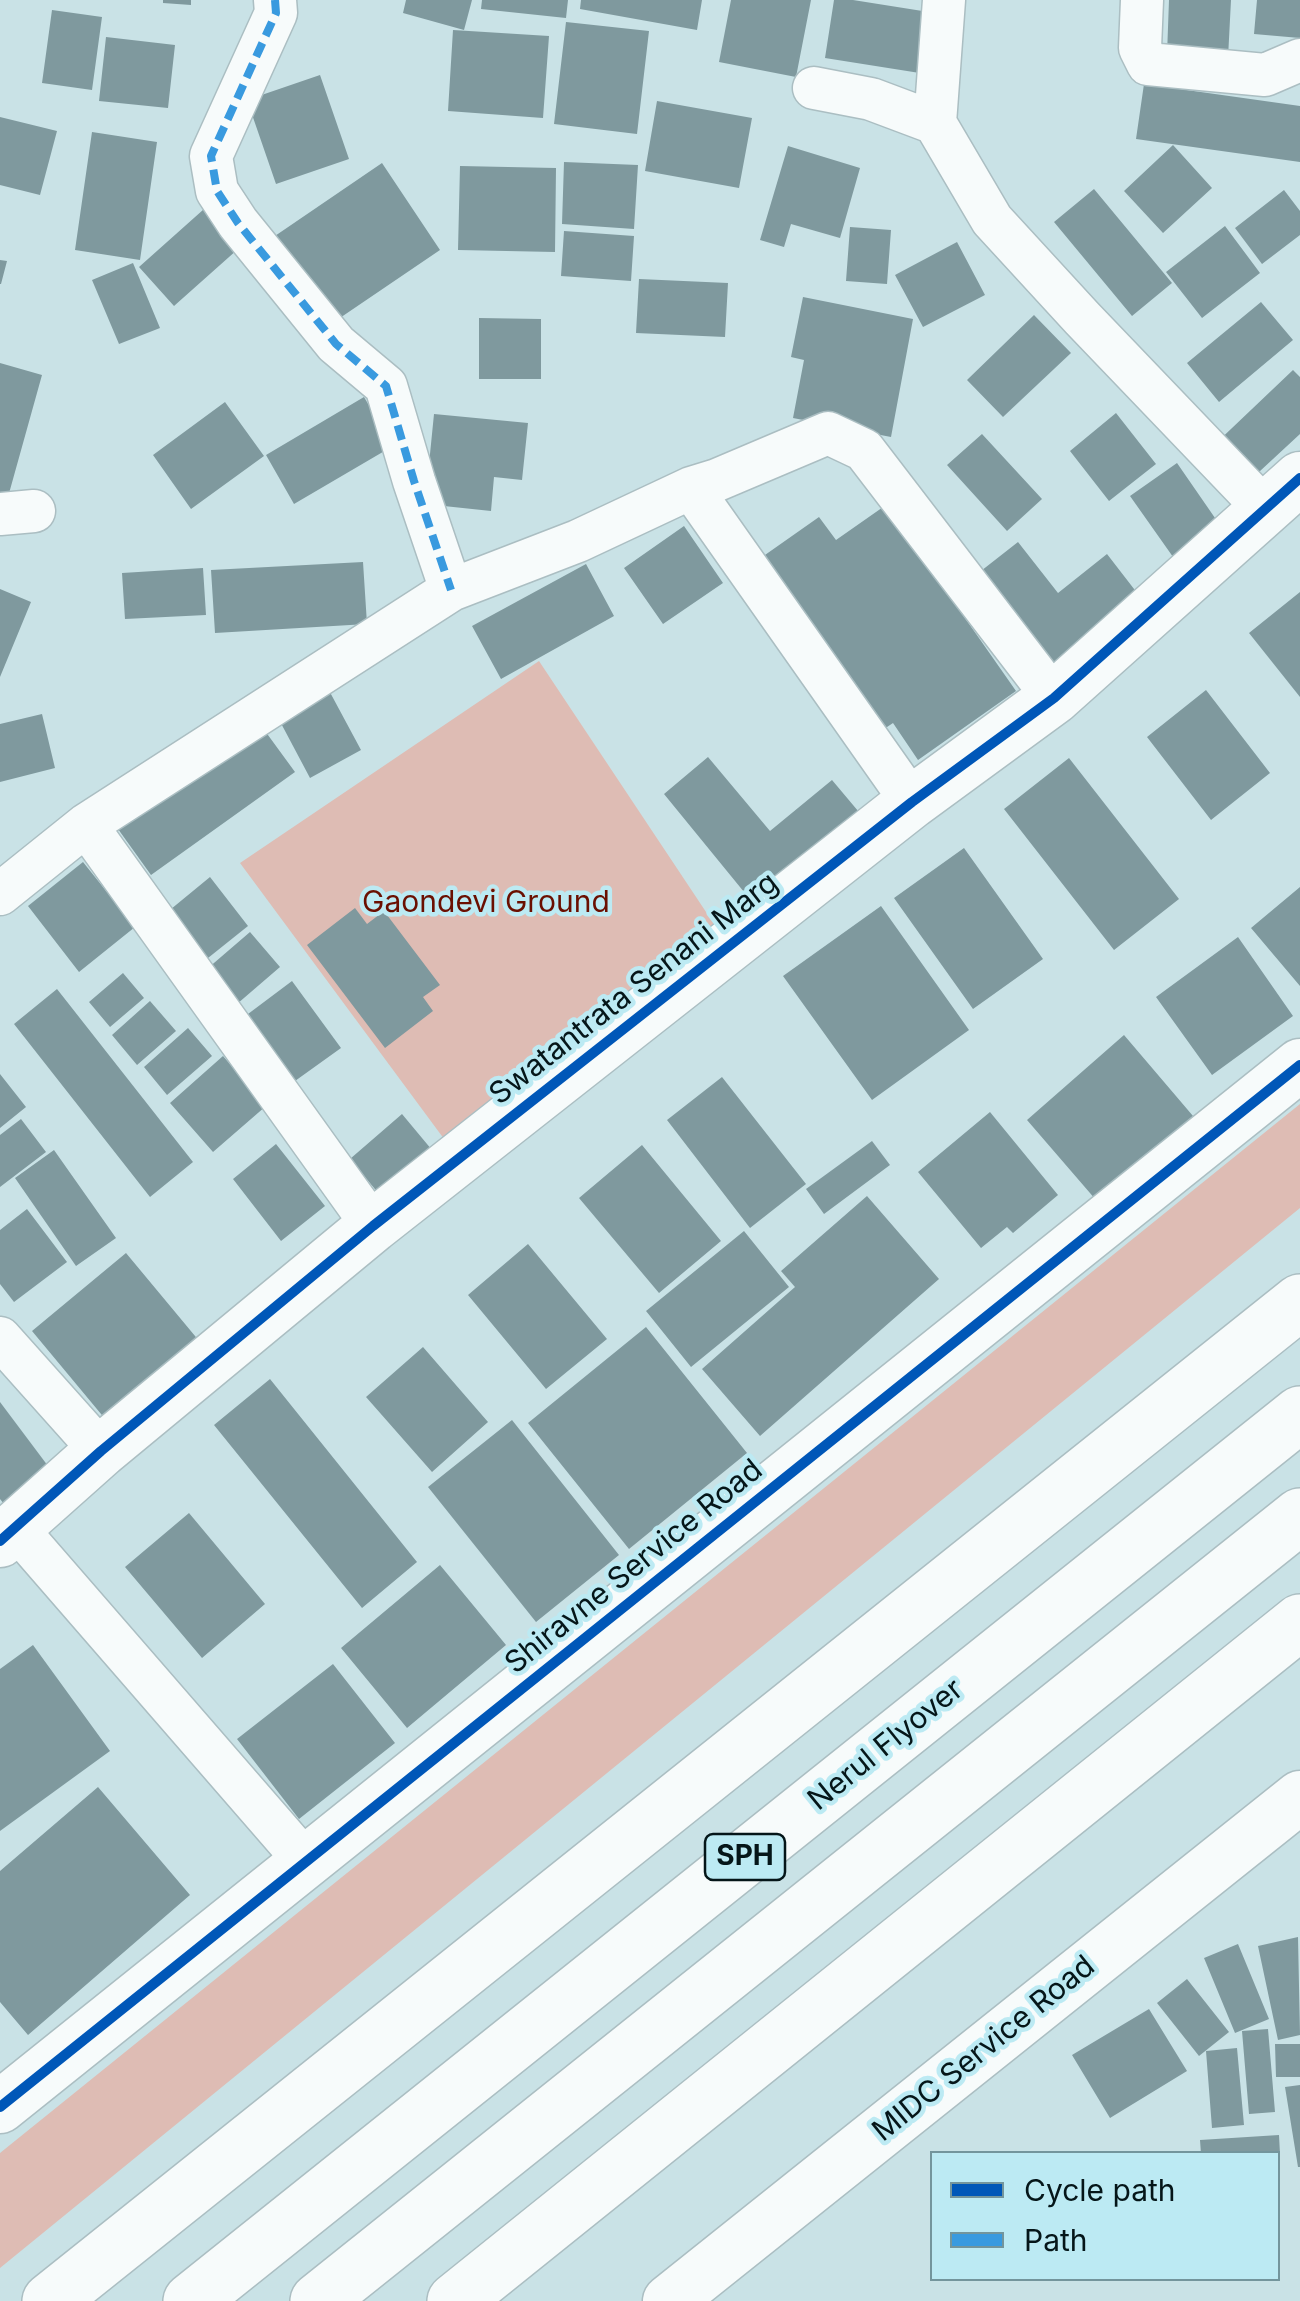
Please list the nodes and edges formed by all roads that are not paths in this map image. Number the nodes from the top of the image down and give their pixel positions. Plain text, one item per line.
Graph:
1 (274, 0) edge
2 (944, 0) edge
3 (1142, 0) edge
4 (1300, 60) edge
5 (814, 88) dead end
6 (935, 123) junction
7 (692, 488) junction
8 (1283, 494) edge
9 (450, 590) junction
10 (1054, 698) junction
11 (912, 802) junction
12 (86, 826) junction
13 (0, 894) edge
14 (1300, 1065) edge
15 (374, 1226) junction
16 (1300, 1302) edge
17 (0, 1338) edge
18 (1300, 1414) edge
19 (100, 1451) junction
20 (1300, 1516) edge
21 (8, 1534) edge
22 (1300, 1622) edge
23 (1300, 1797) edge
24 (306, 1862) junction
25 (0, 2108) edge
26 (50, 2301) edge
27 (191, 2301) edge
28 (318, 2301) edge
29 (454, 2301) edge
30 (669, 2301) edge

1 - 9 street
2 - 6 street
3 - 4 street
5 - 6 street
6 - 8 street
7 - 9 street
7 - 10 street
7 - 11 street
8 - 10 street, Swatantrata Senani Marg
9 - 12 street
10 - 11 street, Swatantrata Senani Marg
11 - 15 street, Swatantrata Senani Marg
12 - 13 street
12 - 15 street
14 - 24 street, Shiravne Service Road
15 - 19 street, Swatantrata Senani Marg
16 - 26 highway
17 - 19 street
18 - 27 highway, Nerul Flyover / SPH
19 - 21 street, Swatantrata Senani Marg
20 - 28 highway, SPH
21 - 24 street
22 - 29 highway
23 - 30 street, MIDC Service Road
24 - 25 street, Shiravne Service Road

